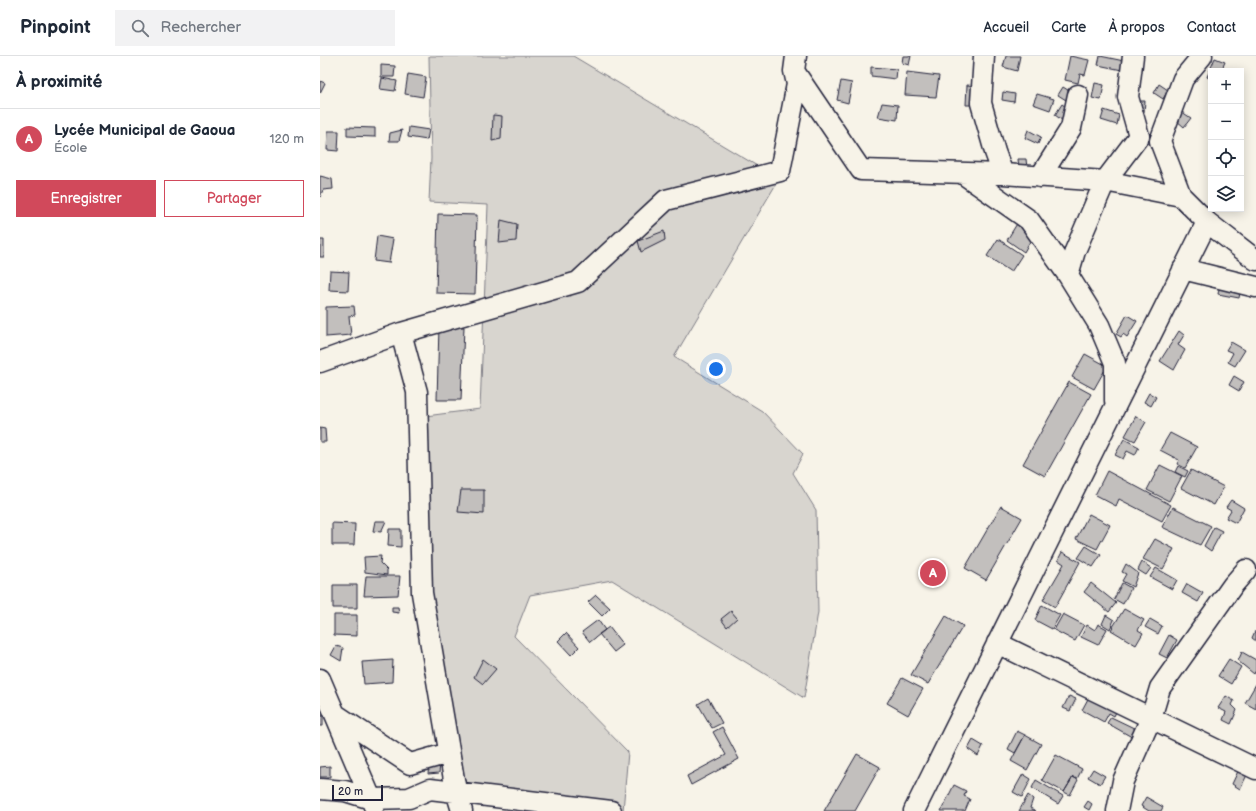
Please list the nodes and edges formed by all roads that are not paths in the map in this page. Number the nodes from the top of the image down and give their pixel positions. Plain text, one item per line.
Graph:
1 (984, 56) edge
2 (1133, 56) edge
3 (1202, 56) edge
4 (795, 64) edge
5 (1078, 95) dead end
6 (962, 172) junction
7 (1004, 174) junction
8 (1040, 176) junction
9 (1105, 181) junction
10 (1181, 196) junction
11 (1207, 222) junction
12 (1256, 260) edge
13 (1183, 269) junction
14 (1068, 275) junction
15 (1256, 287) edge
16 (401, 333) junction
17 (320, 362) edge
18 (1116, 405) junction
19 (1246, 570) dead end
20 (997, 643) junction
21 (320, 679) edge
22 (335, 714) junction
23 (1151, 718) junction
24 (449, 753) junction
25 (1256, 770) edge
26 (320, 789) edge
27 (456, 791) junction
28 (374, 805) edge
29 (462, 811) edge
30 (611, 811) edge
31 (914, 811) edge
32 (1117, 811) edge

1 - 7 street
2 - 9 street
3 - 10 street
4 - 6 street
4 - 16 street
5 - 8 street
6 - 7 street
6 - 14 street
7 - 8 street
8 - 9 street
9 - 10 street
9 - 14 street
10 - 11 street
11 - 12 street
11 - 13 street
13 - 15 street
13 - 18 street
14 - 18 street
16 - 17 street
16 - 24 street
18 - 20 street
19 - 23 street
20 - 23 street
20 - 31 street
21 - 22 street
22 - 24 street
22 - 28 street
23 - 25 street
23 - 32 street
24 - 27 street
26 - 28 street
27 - 28 street
27 - 29 street
27 - 30 street

